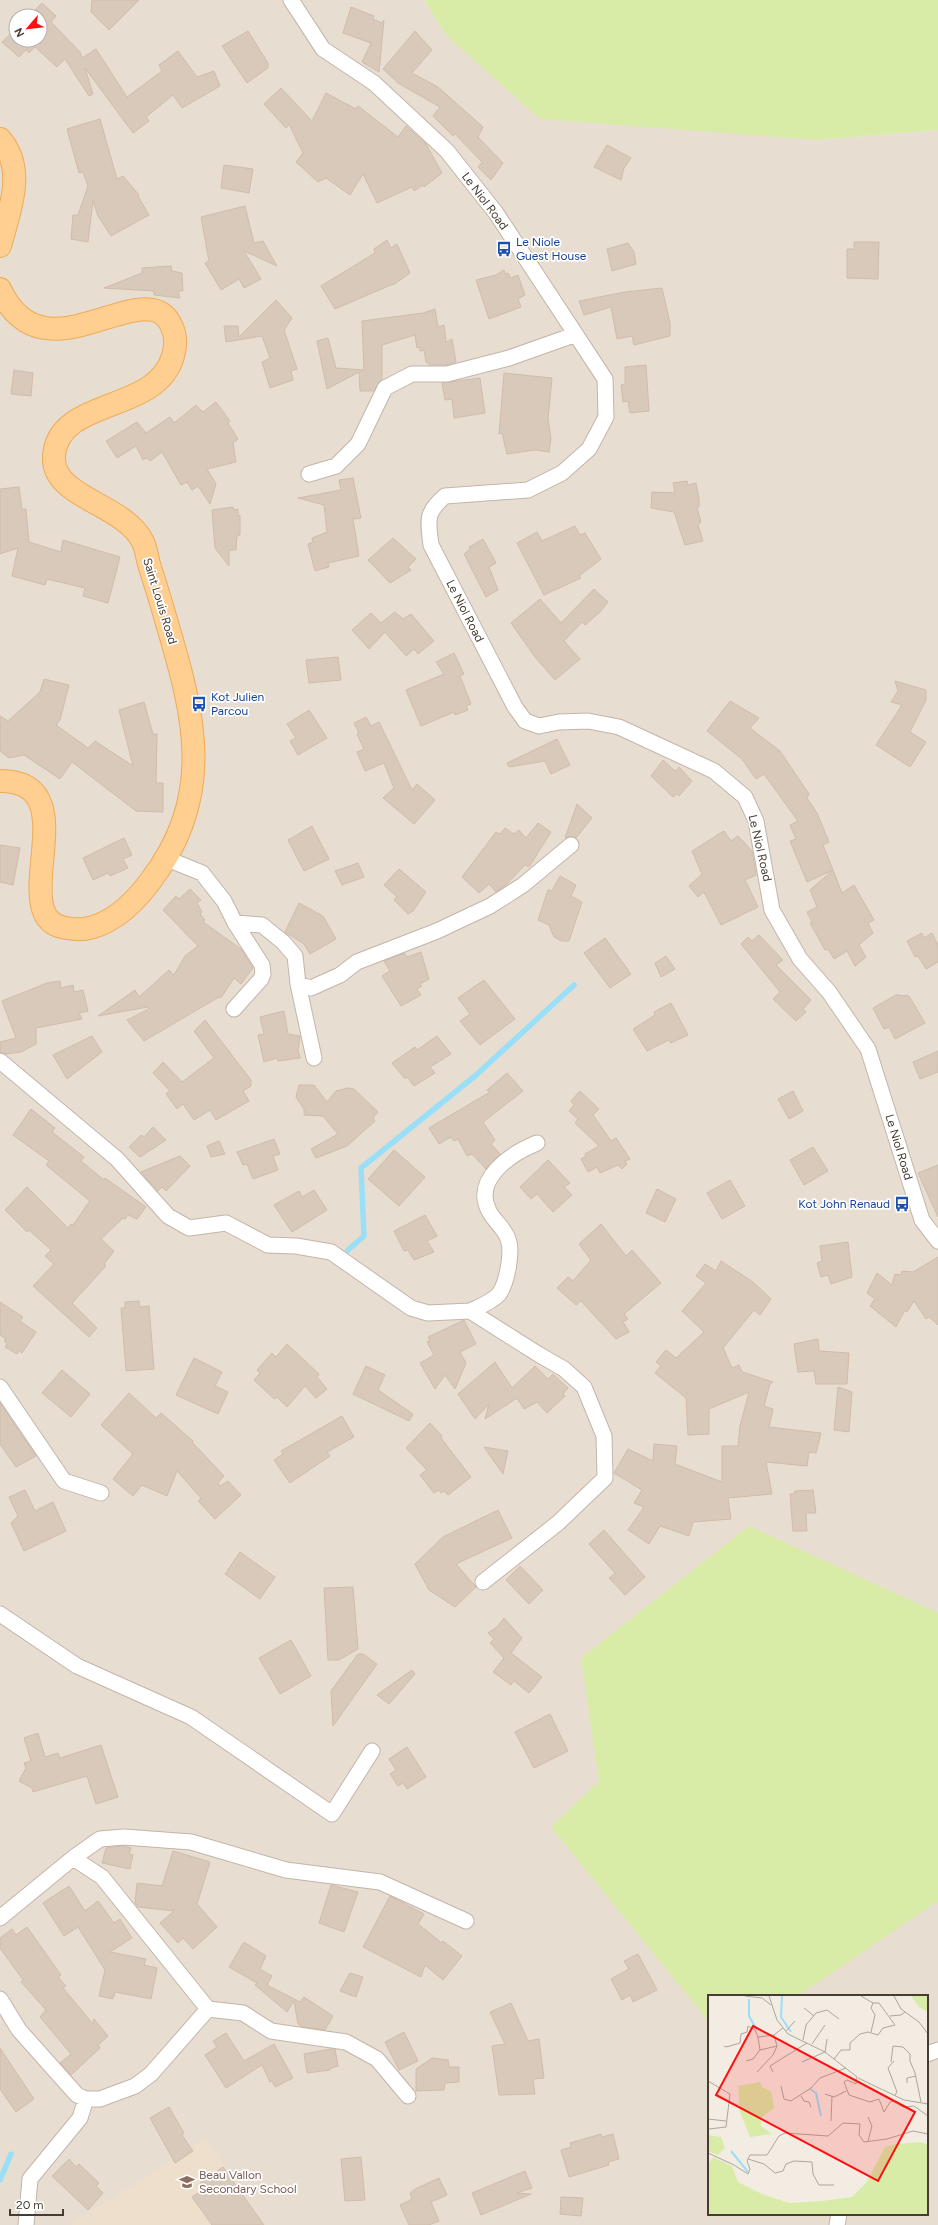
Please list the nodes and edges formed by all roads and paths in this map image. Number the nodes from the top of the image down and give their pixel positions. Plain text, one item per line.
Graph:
1 (291, 0) edge
2 (0, 139) edge
3 (0, 246) edge
4 (0, 289) edge
5 (574, 335) junction
6 (309, 474) dead end
7 (0, 781) edge
8 (572, 845) dead end
9 (165, 858) junction
10 (235, 923) junction
11 (298, 984) junction
12 (234, 1009) dead end
13 (314, 1058) dead end
14 (0, 1062) edge
15 (537, 1143) dead end
16 (938, 1241) edge
17 (470, 1311) junction
18 (0, 1387) edge
19 (101, 1493) dead end
20 (483, 1582) dead end
21 (0, 1614) edge
22 (372, 1751) dead end
23 (73, 1858) junction
24 (0, 1918) edge
25 (466, 1921) dead end
26 (0, 1999) edge
27 (208, 2009) junction
28 (938, 2050) edge
29 (928, 2054) edge
30 (408, 2096) dead end
31 (86, 2099) junction
32 (839, 2215) edge
33 (26, 2225) edge
34 (837, 2225) edge

1 - 5 street, Le Niol Road
2 - 3 main road
4 - 9 main road, Saint Louis Road
5 - 6 street
5 - 16 street, Le Niol Road
7 - 9 main road, Saint Louis Road
8 - 11 street
9 - 10 street
10 - 11 street
10 - 12 street
11 - 13 street
14 - 17 street
15 - 17 street
17 - 20 street
18 - 19 street
21 - 22 street
23 - 24 street
23 - 25 street
23 - 27 street
26 - 31 street
27 - 30 street
27 - 31 street
28 - 29 street
31 - 33 street
32 - 34 street

